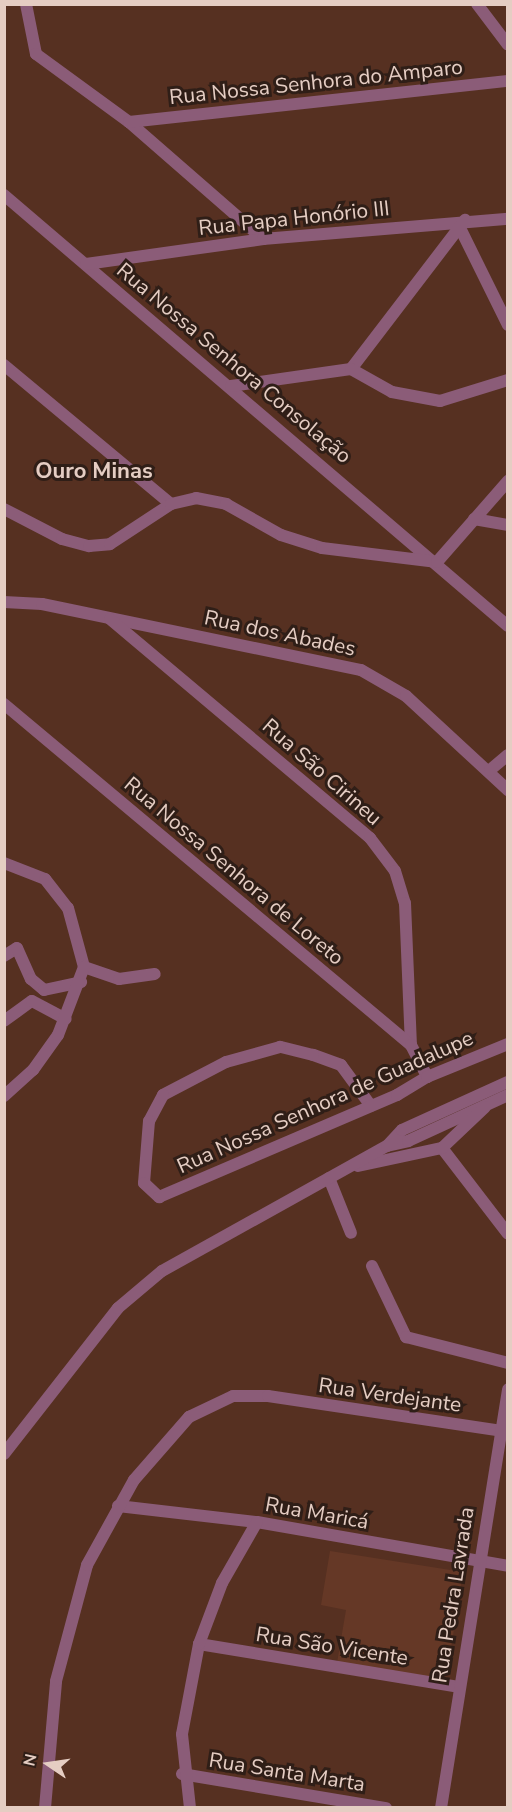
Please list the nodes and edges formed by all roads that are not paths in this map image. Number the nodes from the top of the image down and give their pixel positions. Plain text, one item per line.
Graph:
1 (26, 4) edge
2 (477, 4) edge
3 (507, 45) edge
4 (507, 81) edge
5 (129, 122) junction
6 (4, 195) edge
7 (507, 219) edge
8 (463, 225) junction
9 (263, 239) junction
10 (86, 264) junction
11 (507, 325) edge
12 (4, 365) edge
13 (351, 369) junction
14 (507, 380) edge
15 (231, 386) junction
16 (507, 481) edge
17 (171, 504) junction
18 (4, 509) edge
19 (474, 519) junction
20 (507, 525) edge
21 (437, 562) junction
22 (4, 602) edge
23 (110, 619) junction
24 (507, 626) edge
25 (4, 704) edge
26 (507, 754) edge
27 (490, 770) junction
28 (507, 790) edge
29 (4, 863) edge
30 (4, 956) edge
31 (84, 967) junction
32 (156, 974) dead end
33 (81, 982) junction
34 (66, 1019) junction
35 (4, 1021) edge
36 (507, 1044) edge
37 (411, 1045) junction
38 (427, 1077) junction
39 (507, 1082) edge
40 (4, 1096) edge
41 (507, 1100) edge
42 (370, 1106) junction
43 (485, 1107) junction
44 (387, 1146) junction
45 (442, 1148) junction
46 (342, 1171) junction
47 (329, 1178) junction
48 (351, 1233) dead end
49 (507, 1234) edge
50 (372, 1266) dead end
51 (507, 1363) edge
52 (507, 1389) edge
53 (502, 1431) edge
54 (4, 1454) edge
55 (118, 1506) junction
56 (257, 1522) junction
57 (479, 1562) junction
58 (507, 1566) edge
59 (199, 1644) junction
60 (458, 1687) junction
61 (182, 1774) junction
62 (45, 1808) edge
63 (190, 1808) edge
64 (386, 1808) edge
65 (441, 1808) edge

1 - 5 street
2 - 3 street
4 - 5 street, Rua Nossa Senhora do Amparo
5 - 9 street
6 - 10 street, Rua Nossa Senhora Consolação
7 - 8 street, Rua Papa Honório III
8 - 9 street, Rua Papa Honório III
8 - 11 street
8 - 13 street
9 - 10 street, Rua Papa Honório III
10 - 15 street, Rua Nossa Senhora Consolação
12 - 17 street
13 - 14 street
13 - 15 street
15 - 21 street, Rua Nossa Senhora Consolação
16 - 19 street
17 - 18 street
17 - 21 street
19 - 20 street
19 - 21 street
21 - 24 street, Rua Nossa Senhora Consolação
22 - 23 street, Rua dos Abades
23 - 27 street, Rua dos Abades
23 - 37 street, Rua São Cirineu
25 - 37 street, Rua Nossa Senhora de Loreto
26 - 27 street
27 - 28 street, Rua dos Abades
29 - 31 street
30 - 33 street
31 - 32 street
31 - 33 street
33 - 34 street
34 - 35 street
34 - 40 street
36 - 38 street, Rua Nossa Senhora de Guadalupe
37 - 38 street, Rua Nossa Senhora de Loreto
38 - 42 street, Rua Nossa Senhora de Guadalupe
39 - 44 street
41 - 43 street
42 - 42 street, Rua Nossa Senhora de Guadalupe
43 - 44 street
43 - 45 street
44 - 46 street
45 - 46 street
45 - 49 street
46 - 47 street
47 - 48 street
47 - 54 street
50 - 51 street
52 - 53 street, Rua Pedra Lavrada
53 - 55 street, Rua Verdejante
53 - 57 street, Rua Pedra Lavrada
55 - 56 street, Rua Maricá
55 - 62 street, Rua Verdejante
56 - 57 street, Rua Maricá
56 - 59 street
57 - 58 street, Rua Maricá
57 - 60 street, Rua Pedra Lavrada
59 - 60 street, Rua São Vicente
59 - 61 street
60 - 65 street, Rua Pedra Lavrada
61 - 63 street
61 - 64 street, Rua Santa Marta

